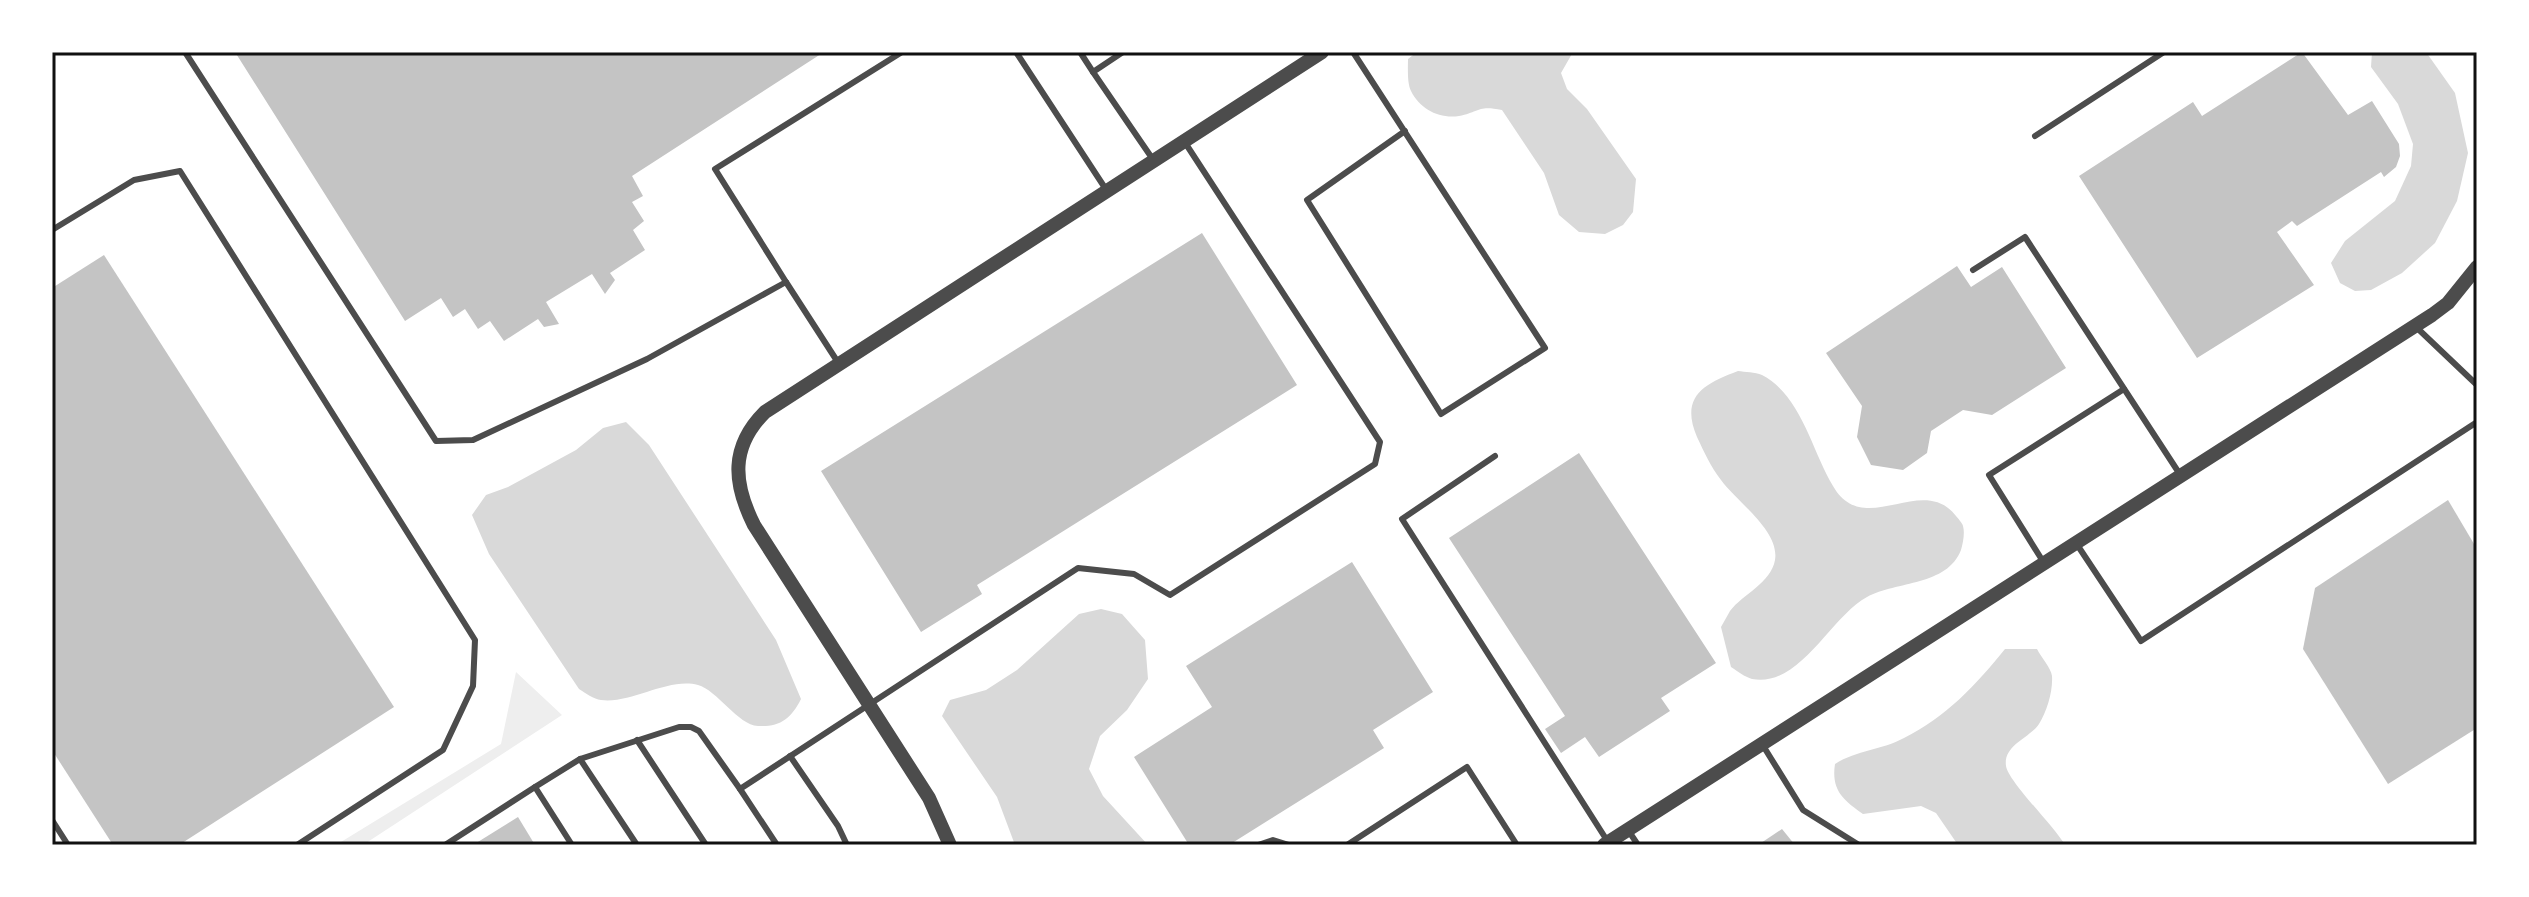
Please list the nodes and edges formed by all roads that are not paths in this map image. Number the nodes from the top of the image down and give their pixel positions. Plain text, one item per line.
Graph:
1 (185, 52) edge
2 (902, 52) edge
3 (1016, 52) edge
4 (1080, 52) edge
5 (1123, 52) edge
6 (1322, 52) edge
7 (1353, 52) edge
8 (2164, 52) edge
9 (1093, 72) junction
10 (1405, 131) junction
11 (2035, 136) dead end
12 (1184, 141) junction
13 (1154, 161) junction
14 (1107, 191) junction
15 (52, 230) edge
16 (2477, 267) edge
17 (1973, 270) dead end
18 (786, 282) junction
19 (2415, 326) junction
20 (839, 364) junction
21 (2477, 385) edge
22 (2124, 389) junction
23 (2477, 422) edge
24 (1495, 456) dead end
25 (2181, 476) junction
26 (2076, 543) junction
27 (2044, 563) junction
28 (868, 703) junction
29 (637, 740) junction
30 (1762, 744) junction
31 (790, 756) junction
32 (580, 759) junction
33 (535, 787) junction
34 (740, 789) junction
35 (52, 820) edge
36 (1628, 830) junction
37 (1606, 844) edge
38 (68, 845) edge
39 (297, 845) edge
40 (445, 845) edge
41 (572, 845) edge
42 (637, 845) edge
43 (706, 845) edge
44 (777, 845) edge
45 (847, 845) edge
46 (950, 845) edge
47 (1258, 845) edge
48 (1289, 845) edge
49 (1347, 845) edge
50 (1517, 845) edge
51 (1638, 845) edge
52 (1859, 845) edge

1 - 18 lane
2 - 18 lane
3 - 14 lane
4 - 9 lane
5 - 9 lane
6 - 12 street
7 - 10 lane
8 - 11 lane
9 - 13 lane
10 - 10 lane
12 - 13 street
12 - 28 lane
13 - 14 street
14 - 20 street
15 - 39 lane
16 - 19 street
17 - 22 lane
18 - 20 lane
19 - 21 lane
19 - 25 street
20 - 28 street
22 - 25 lane
22 - 27 lane
23 - 26 lane
24 - 37 lane
25 - 26 street
26 - 27 street
27 - 30 street
28 - 31 lane
28 - 46 street
29 - 32 lane
29 - 34 lane
29 - 43 lane
30 - 36 street
30 - 52 lane
31 - 34 lane
31 - 45 lane
32 - 33 lane
32 - 42 lane
33 - 40 lane
33 - 41 lane
34 - 44 lane
35 - 38 lane
36 - 37 street
36 - 51 lane
47 - 48 lane
49 - 50 lane

